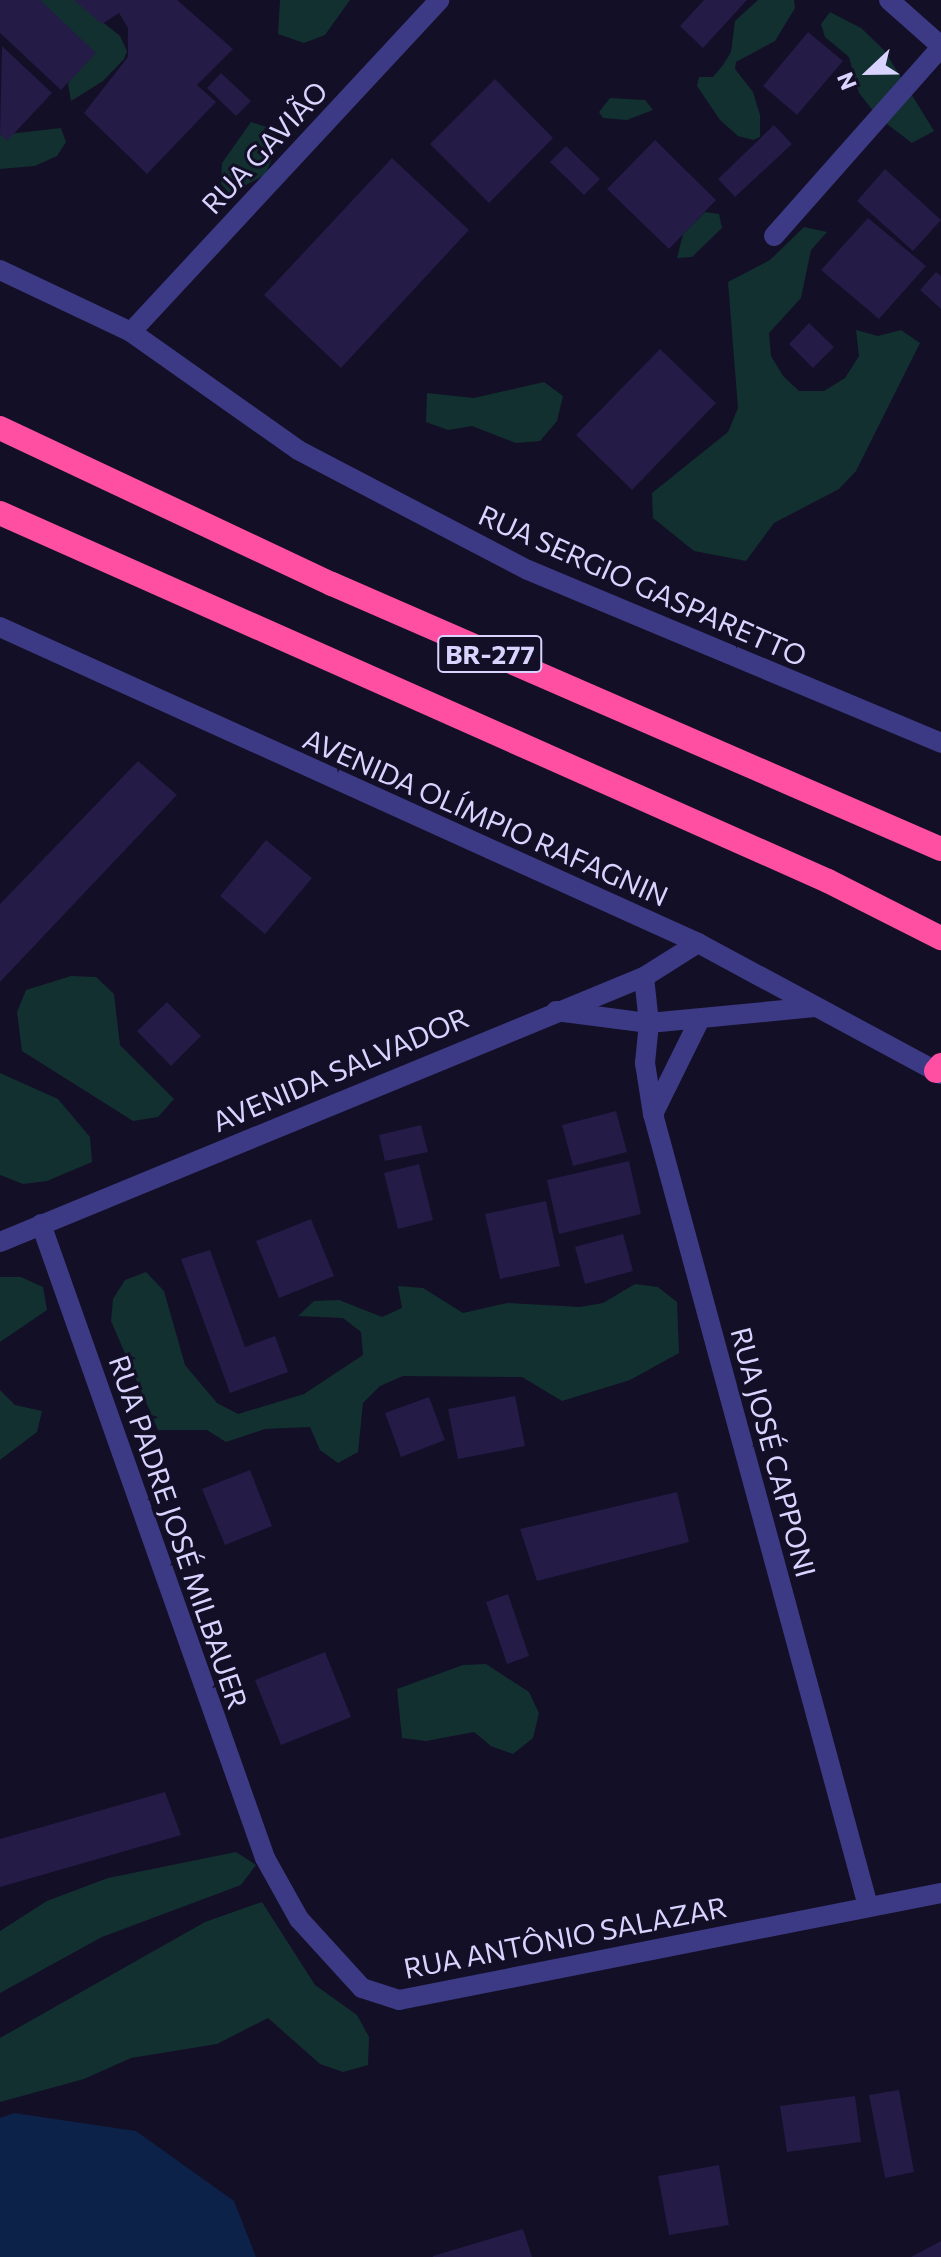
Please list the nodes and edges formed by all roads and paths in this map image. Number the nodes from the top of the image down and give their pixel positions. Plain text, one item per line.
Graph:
1 (439, 0) edge
2 (889, 0) edge
3 (941, 47) edge
4 (774, 236) dead end
5 (0, 270) edge
6 (131, 332) junction
7 (0, 428) edge
8 (0, 513) edge
9 (0, 627) edge
10 (941, 743) edge
11 (941, 849) edge
12 (941, 938) edge
13 (698, 943) junction
14 (644, 977) junction
15 (814, 1007) junction
16 (552, 1011) junction
17 (699, 1021) junction
18 (649, 1023) junction
19 (939, 1070) edge
20 (653, 1114) junction
21 (41, 1224) junction
22 (0, 1242) edge
23 (265, 1858) joint
24 (941, 1893) edge
25 (868, 1906) junction

1 - 6 street, RUA GAVIÃO
2 - 3 street
3 - 4 street
5 - 6 street, RUA SERGIO GASPARETTO
6 - 10 street, RUA SERGIO GASPARETTO
7 - 11 highway, BR-277
8 - 12 highway, BR-277
9 - 13 street, AVENIDA OLÍMPIO RAFAGNIN
13 - 14 street, AVENIDA SALVADOR
13 - 15 street, AVENIDA OLÍMPIO RAFAGNIN
14 - 16 street, AVENIDA SALVADOR
14 - 18 street, RUA JOSÉ CAPPONI
15 - 17 street
15 - 19 street, AVENIDA OLÍMPIO RAFAGNIN
16 - 18 street
16 - 21 street, AVENIDA SALVADOR
17 - 18 street
17 - 20 street
18 - 20 street, RUA JOSÉ CAPPONI
20 - 25 street, RUA JOSÉ CAPPONI
21 - 22 street, AVENIDA SALVADOR
21 - 23 street, RUA PADRE JOSÉ MILBAUER
23 - 25 street, RUA ANTÔNIO SALAZAR
24 - 25 street, RUA ANTÔNIO SALAZAR

